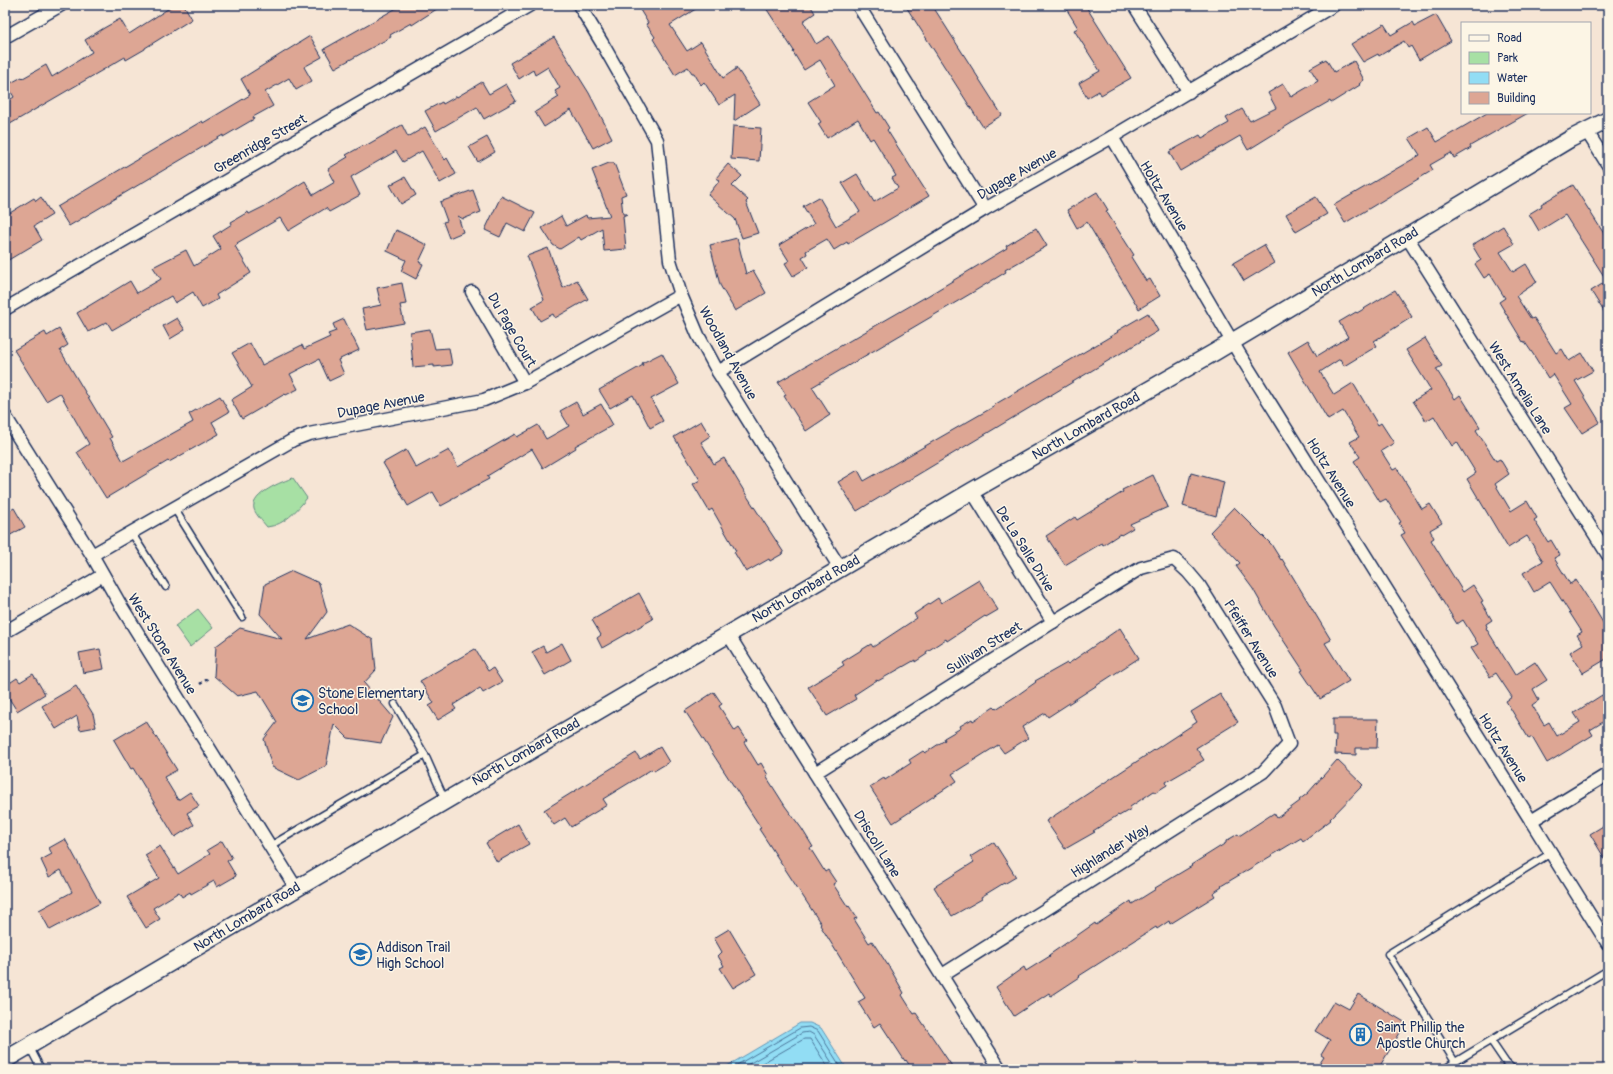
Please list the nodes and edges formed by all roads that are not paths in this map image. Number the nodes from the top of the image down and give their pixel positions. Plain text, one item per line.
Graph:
1 (61, 5) edge
2 (530, 5) edge
3 (579, 5) edge
4 (858, 5) edge
5 (1134, 5) edge
6 (1334, 5) edge
7 (5, 38) edge
8 (1189, 92) junction
9 (1608, 120) edge
10 (1586, 130) junction
11 (1112, 138) junction
12 (1608, 165) edge
13 (985, 209) junction
14 (1407, 237) junction
15 (472, 292) dead end
16 (681, 294) junction
17 (5, 309) edge
18 (1232, 342) junction
19 (718, 372) junction
20 (526, 383) junction
21 (5, 416) edge
22 (972, 491) junction
23 (174, 508) junction
24 (132, 532) junction
25 (92, 555) junction
26 (1608, 556) edge
27 (1174, 559) joint
28 (840, 568) junction
29 (103, 575) junction
30 (166, 587) dead end
31 (242, 617) dead end
32 (1053, 622) junction
33 (5, 632) edge
34 (728, 634) junction
35 (395, 704) dead end
36 (1289, 744) joint
37 (425, 756) junction
38 (815, 773) junction
39 (1608, 774) edge
40 (445, 800) junction
41 (1531, 821) junction
42 (270, 846) junction
43 (1551, 853) junction
44 (296, 888) junction
45 (1608, 944) edge
46 (1608, 970) edge
47 (942, 975) junction
48 (1490, 1041) junction
49 (29, 1046) junction
50 (5, 1060) edge
51 (1455, 1062) junction
52 (42, 1069) edge
53 (1000, 1069) edge
54 (1445, 1069) edge
55 (1513, 1069) edge

1 - 7 street
2 - 17 street, Greenridge Street
3 - 16 street, Woodland Avenue
4 - 13 street
5 - 8 street
6 - 8 street, Dupage Avenue
8 - 11 street, Dupage Avenue
9 - 10 street, North Lombard Road
10 - 12 street
10 - 14 street, North Lombard Road
11 - 13 street, Dupage Avenue
11 - 18 street, Holtz Avenue
13 - 19 street, Dupage Avenue
14 - 18 street, North Lombard Road
14 - 26 street, West Amelia Lane
15 - 20 street, Du Page Court
16 - 19 street, Woodland Avenue
16 - 20 street, Dupage Avenue
18 - 22 street, North Lombard Road
18 - 41 street, Holtz Avenue
19 - 28 street, Woodland Avenue
20 - 23 street, Dupage Avenue
21 - 25 street, West Stone Avenue
22 - 28 street, North Lombard Road
22 - 32 street, De La Salle Drive
23 - 24 street, Dupage Avenue
23 - 31 lane
24 - 25 street, Dupage Avenue
24 - 30 lane
25 - 29 street, West Stone Avenue
27 - 32 street, Sullivan Street
27 - 36 street, Pfeiffer Avenue
28 - 34 street, North Lombard Road
29 - 33 street
29 - 42 street, West Stone Avenue
32 - 38 street, Sullivan Street
34 - 38 street, Driscoll Lane
34 - 40 street, North Lombard Road
35 - 37 lane
36 - 47 street, Highlander Way
37 - 40 lane
37 - 42 lane
38 - 47 street, Driscoll Lane
39 - 41 street
40 - 44 street, North Lombard Road
41 - 43 street, Holtz Avenue
42 - 44 street, West Stone Avenue
43 - 45 street, Holtz Avenue
43 - 51 lane
44 - 49 street, North Lombard Road
46 - 48 lane
47 - 53 street, Driscoll Lane
48 - 51 lane
48 - 55 lane
49 - 50 street, North Lombard Road
49 - 52 lane
51 - 54 lane

